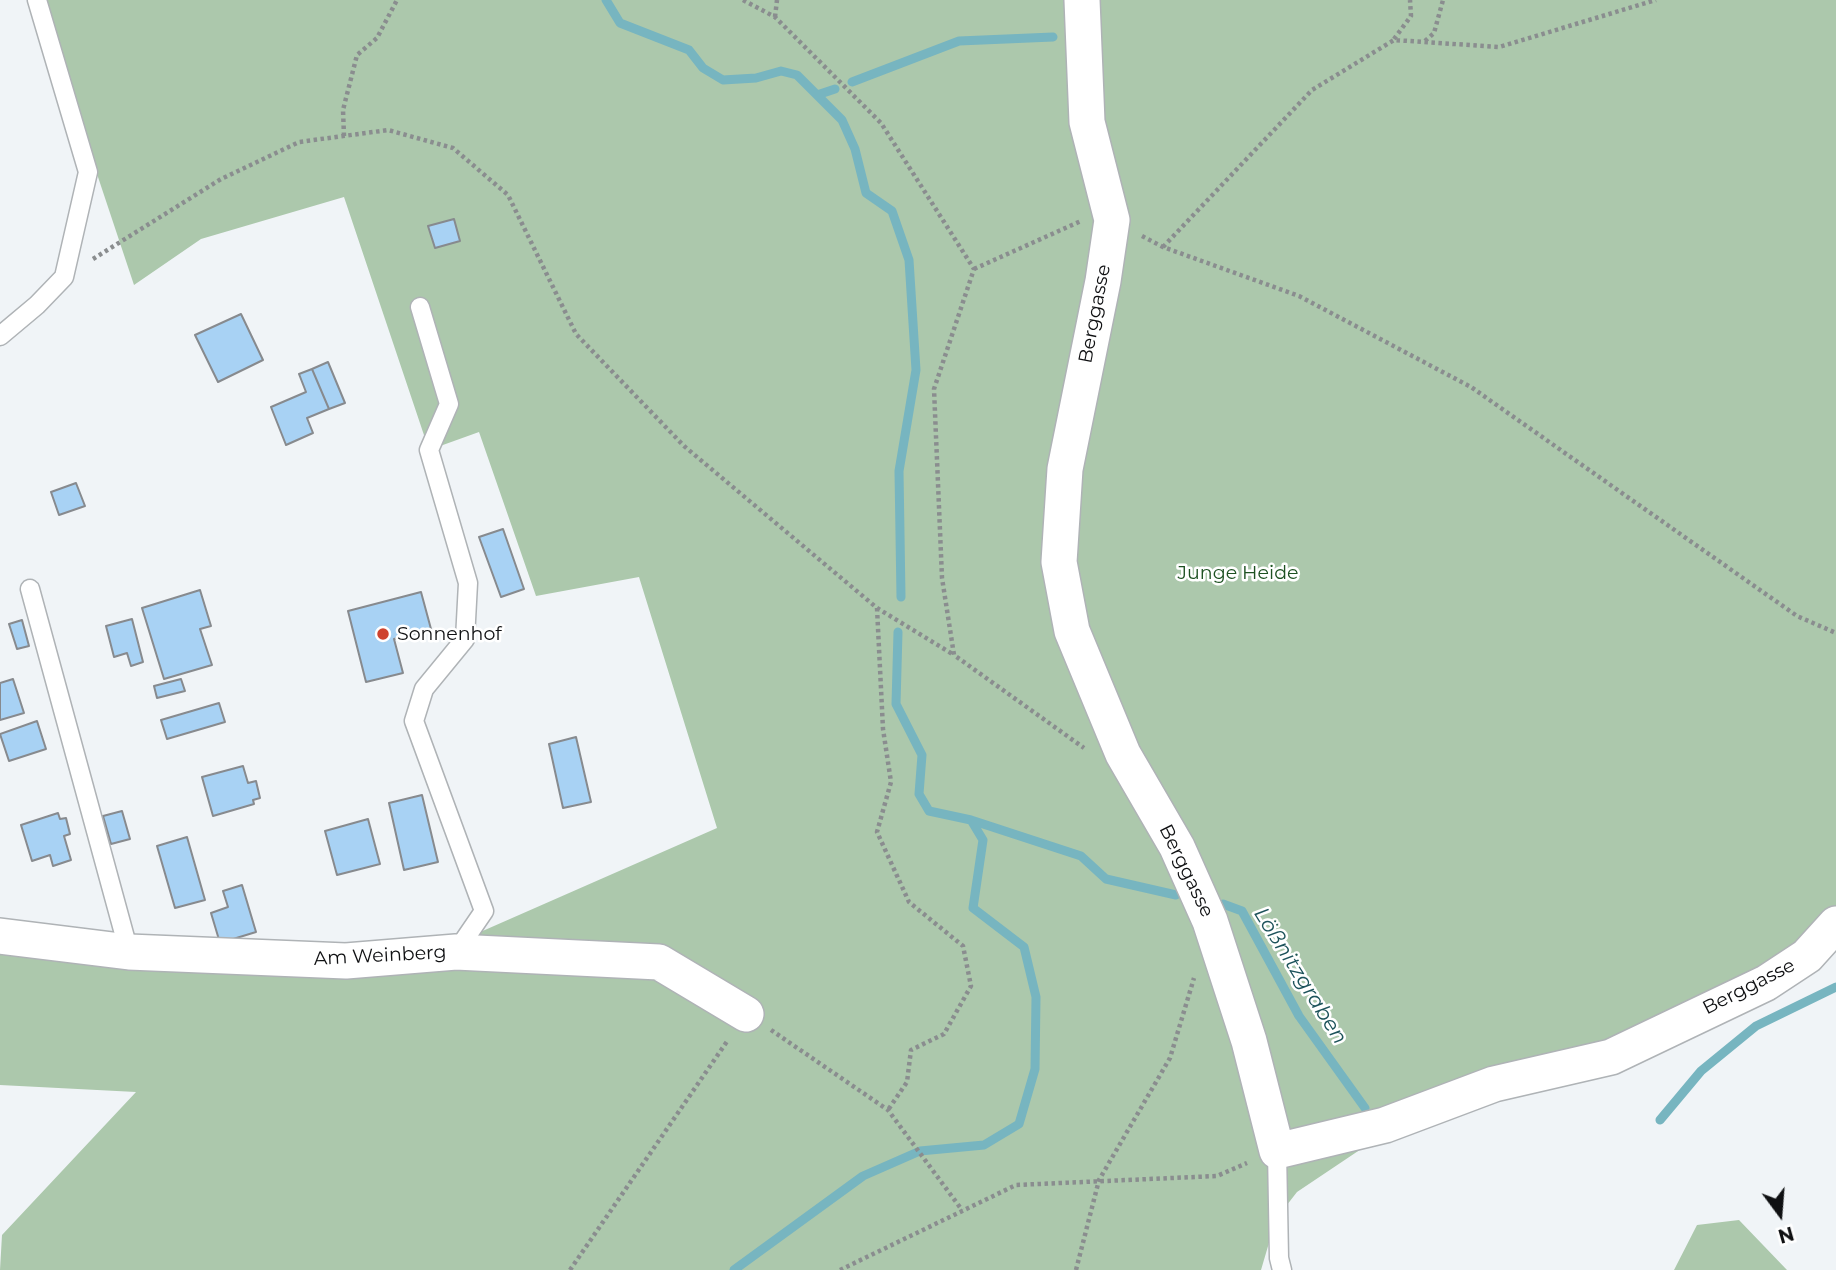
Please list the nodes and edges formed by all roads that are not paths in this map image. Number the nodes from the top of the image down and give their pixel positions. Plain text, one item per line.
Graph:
1 (37, 0) edge
2 (1082, 0) edge
3 (420, 307) dead end
4 (0, 336) edge
5 (30, 589) dead end
6 (1836, 925) edge
7 (0, 936) edge
8 (128, 951) junction
9 (456, 952) junction
10 (746, 1014) road end
11 (1277, 1151) junction
12 (1282, 1270) edge

1 - 4 lane
2 - 11 street, Berggasse
3 - 9 lane
5 - 8 lane
6 - 11 street, Berggasse
7 - 8 street, Am Weinberg
8 - 9 street, Am Weinberg
9 - 10 street, Am Weinberg
11 - 12 lane

